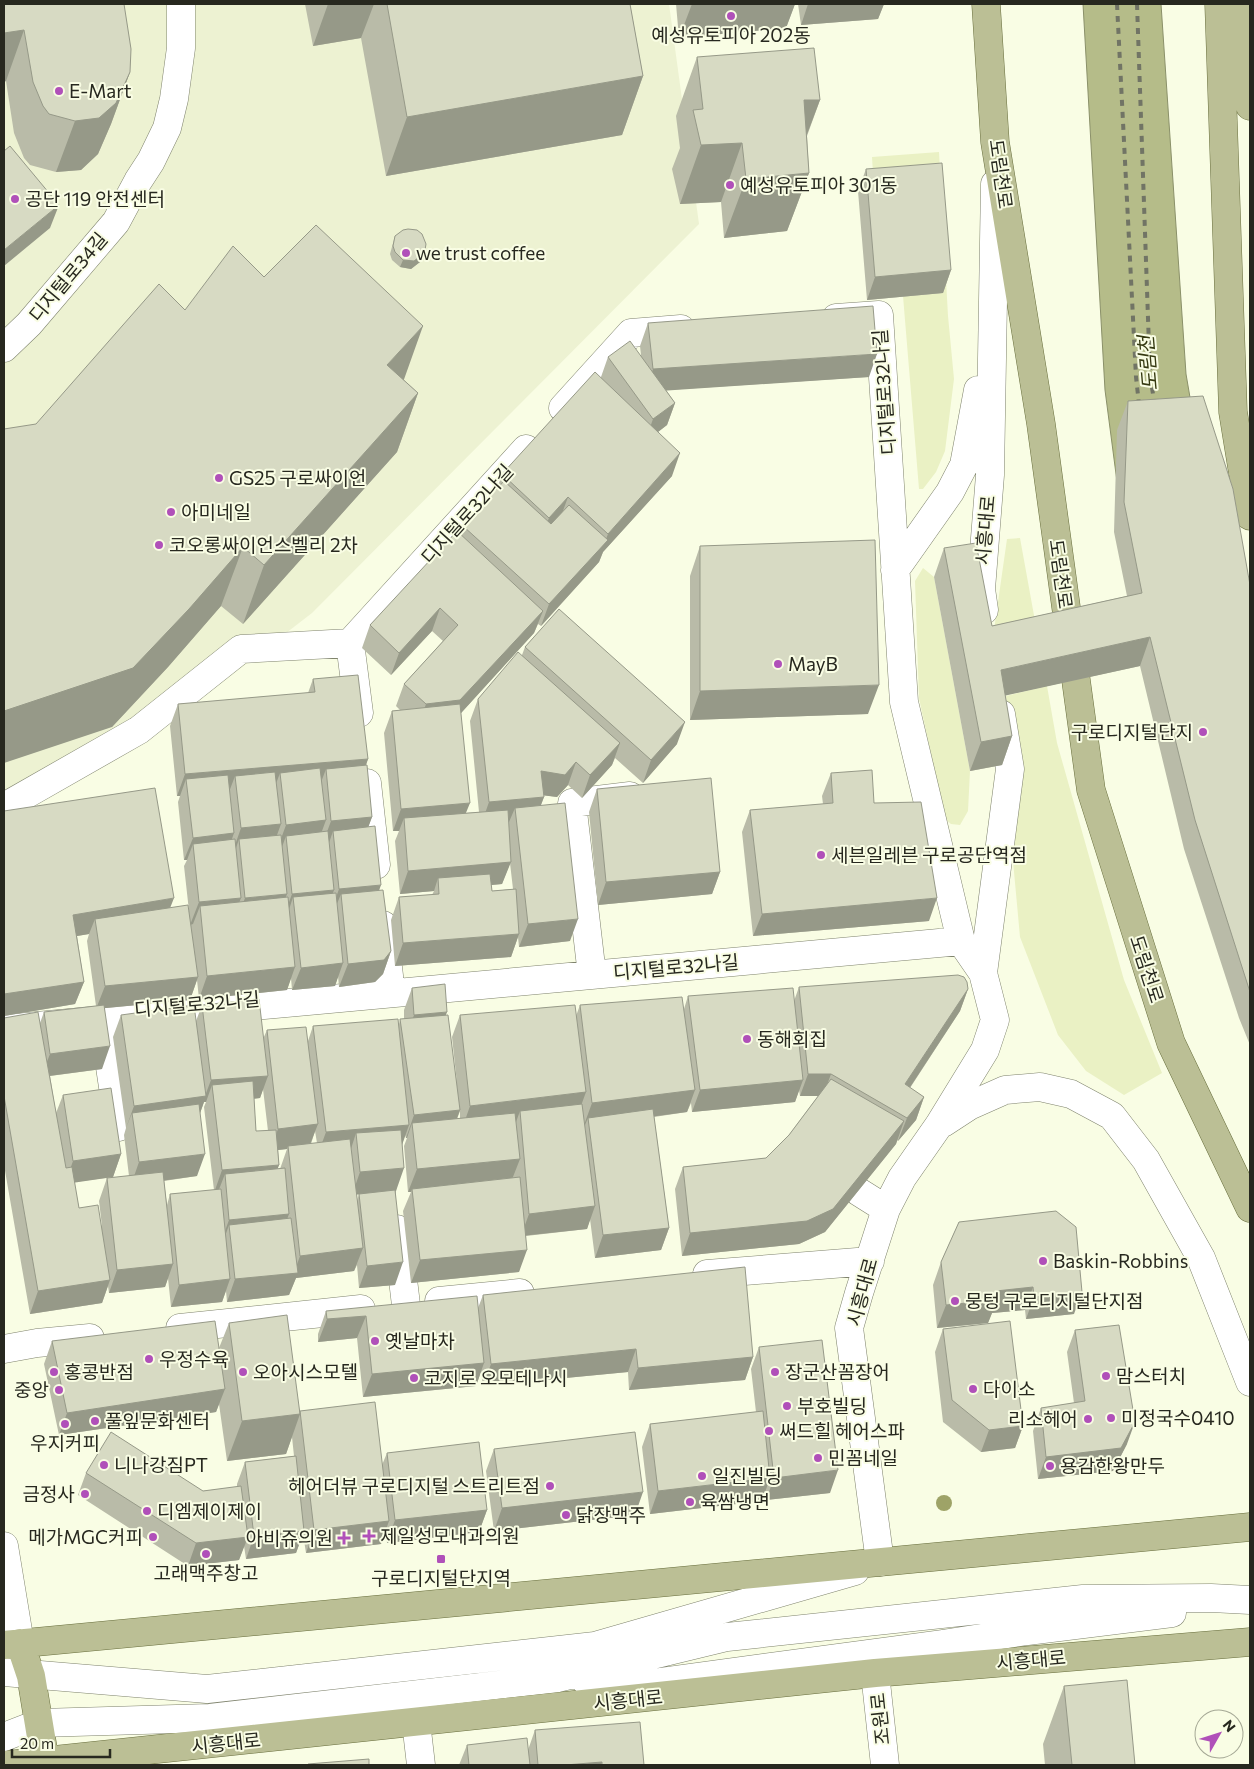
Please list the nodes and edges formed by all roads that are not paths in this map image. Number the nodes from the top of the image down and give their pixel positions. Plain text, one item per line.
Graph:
1 (180, 4) edge
2 (986, 4) edge
3 (1220, 4) edge
4 (1241, 4) edge
5 (1250, 106) edge
6 (995, 142) junction
7 (992, 314) junction
8 (809, 320) edge
9 (710, 327) edge
10 (4, 348) edge
11 (1250, 516) edge
12 (895, 570) junction
13 (988, 634) edge
14 (350, 643) junction
15 (997, 689) edge
16 (659, 792) edge
17 (4, 807) edge
18 (960, 938) junction
19 (592, 971) junction
20 (983, 973) junction
21 (390, 990) junction
22 (103, 1020) junction
23 (4, 1022) edge
24 (4, 1029) edge
25 (984, 1050) joint
26 (940, 1125) junction
27 (118, 1127) edge
28 (859, 1192) edge
29 (1250, 1208) edge
30 (394, 1209) edge
31 (886, 1209) junction
32 (870, 1261) junction
33 (684, 1276) edge
34 (547, 1290) edge
35 (406, 1305) junction
36 (154, 1331) edge
37 (115, 1335) edge
38 (4, 1349) edge
39 (1250, 1363) edge
40 (1250, 1382) edge
41 (1250, 1527) edge
42 (4, 1546) edge
43 (884, 1562) junction
44 (1250, 1602) edge
45 (1250, 1642) edge
46 (12, 1644) edge
47 (4, 1672) edge
48 (874, 1673) junction
49 (31, 1676) junction
50 (416, 1722) junction
51 (40, 1723) junction
52 (4, 1737) edge
53 (62, 1762) edge
54 (7, 1765) edge
55 (421, 1765) edge
56 (884, 1765) edge

1 - 10 street, 디지털로34길
2 - 6 main road, 도림천로
3 - 11 main road
4 - 5 main road
6 - 7 street, 시흥대로
6 - 29 main road, 도림천로
7 - 12 street
7 - 13 street, 시흥대로
8 - 12 street, 디지털로32나길
9 - 14 street, 디지털로32나길
12 - 18 street, 디지털로32나길
14 - 17 street
14 - 21 street
15 - 20 street
16 - 19 street
18 - 19 street, 디지털로32나길
18 - 20 street, 디지털로32나길
19 - 21 street, 디지털로32나길
20 - 25 street, 디지털로32나길
21 - 22 street, 디지털로32나길
21 - 23 street, 디지털로32나길
22 - 24 street, 디지털로32나길
22 - 27 street
25 - 26 street, 시흥대로
26 - 31 street, 시흥대로
26 - 39 street
26 - 40 street
28 - 31 street
30 - 35 street
31 - 32 street, 시흥대로
32 - 33 street
32 - 43 street, 시흥대로
34 - 35 street
35 - 36 street
37 - 38 street
41 - 43 main road
42 - 46 street
43 - 46 main road
43 - 49 street
44 - 51 street
45 - 48 main road, 시흥대로
46 - 49 main road
47 - 49 street
48 - 50 main road, 시흥대로
48 - 56 street, 조원로
49 - 51 main road
50 - 53 main road, 시흥대로
50 - 55 street
51 - 52 street
51 - 53 main road
53 - 54 main road, 시흥대로

